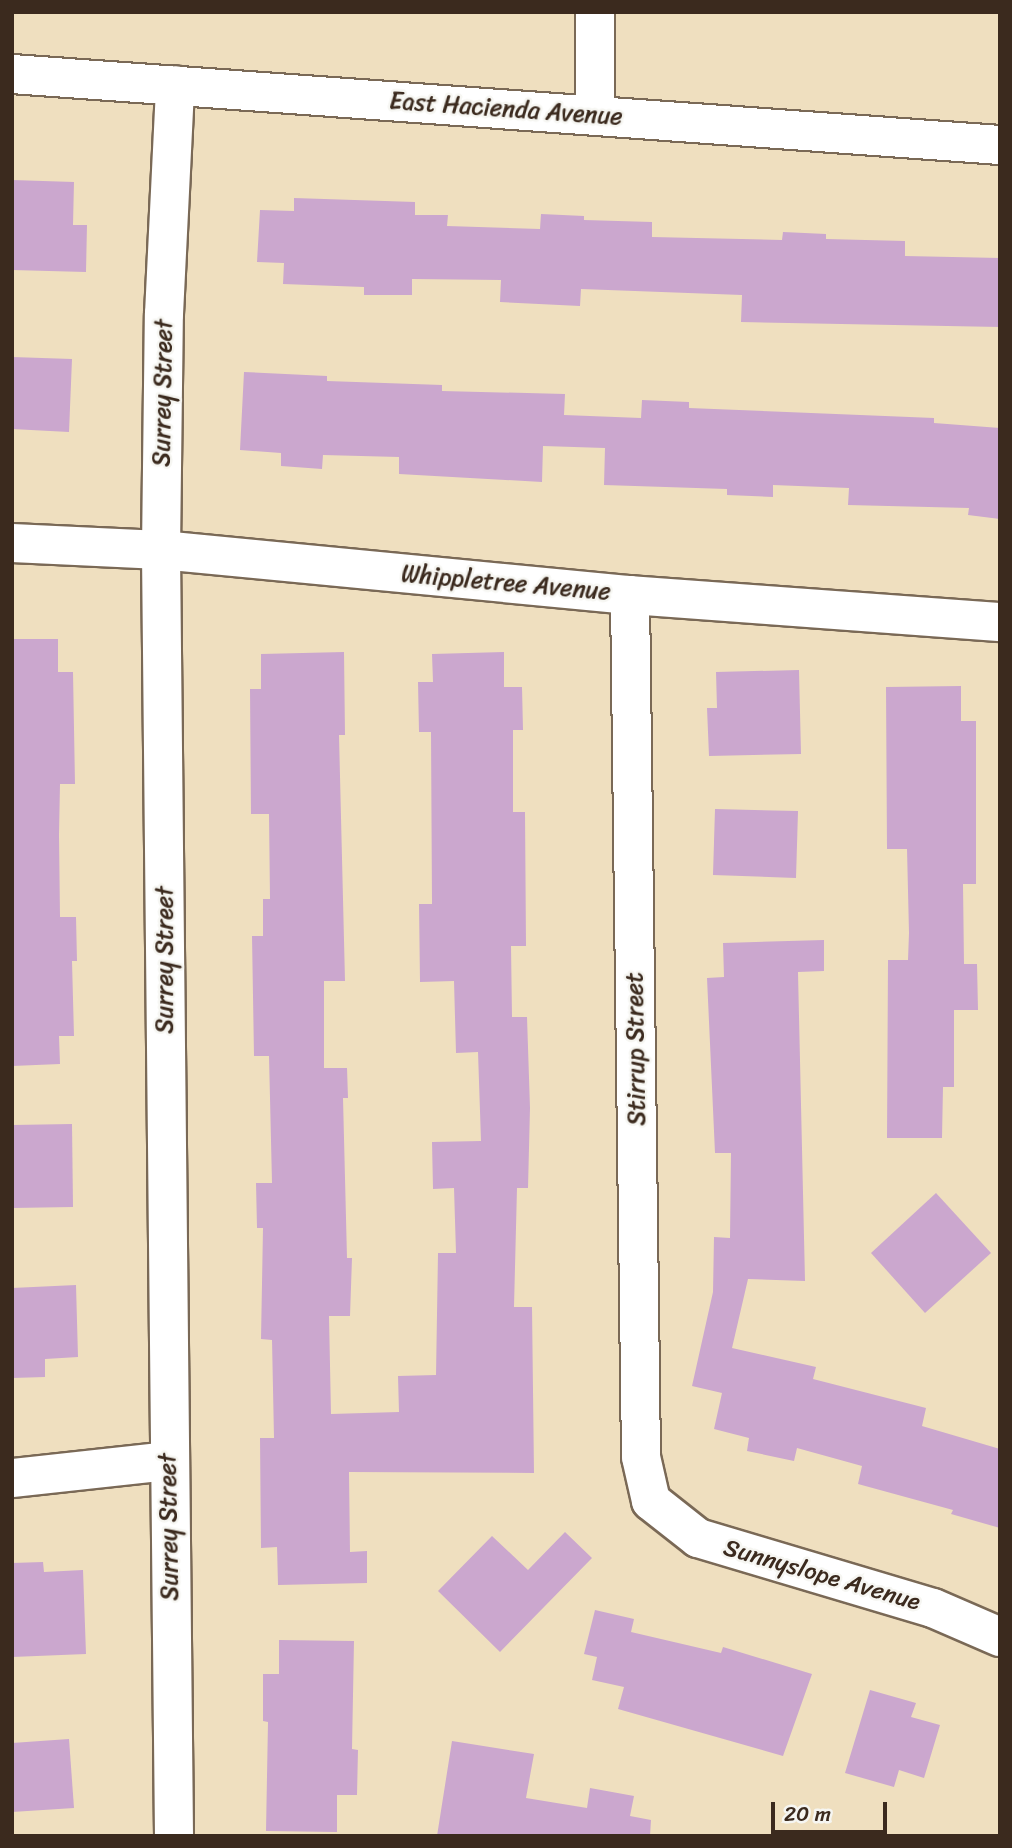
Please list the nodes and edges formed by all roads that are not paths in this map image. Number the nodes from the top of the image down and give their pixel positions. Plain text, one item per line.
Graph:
1 (594, 12) edge
2 (12, 74) edge
3 (175, 85) junction
4 (595, 116) junction
5 (1000, 145) edge
6 (12, 543) edge
7 (161, 550) junction
8 (630, 595) junction
9 (1000, 622) edge
10 (169, 1461) junction
11 (12, 1478) edge
12 (651, 1501) joint
13 (1000, 1637) edge
14 (174, 1836) edge

1 - 4 street
2 - 3 street, East Hacienda Avenue
3 - 4 street, East Hacienda Avenue
3 - 7 street, Surrey Street
4 - 5 street, East Hacienda Avenue
6 - 7 street, Whippletree Avenue
7 - 8 street, Whippletree Avenue
7 - 10 street, Surrey Street
8 - 9 street, Whippletree Avenue
8 - 12 street, Stirrup Street
10 - 11 street
10 - 14 street, Surrey Street
12 - 13 street, Sunnyslope Avenue

